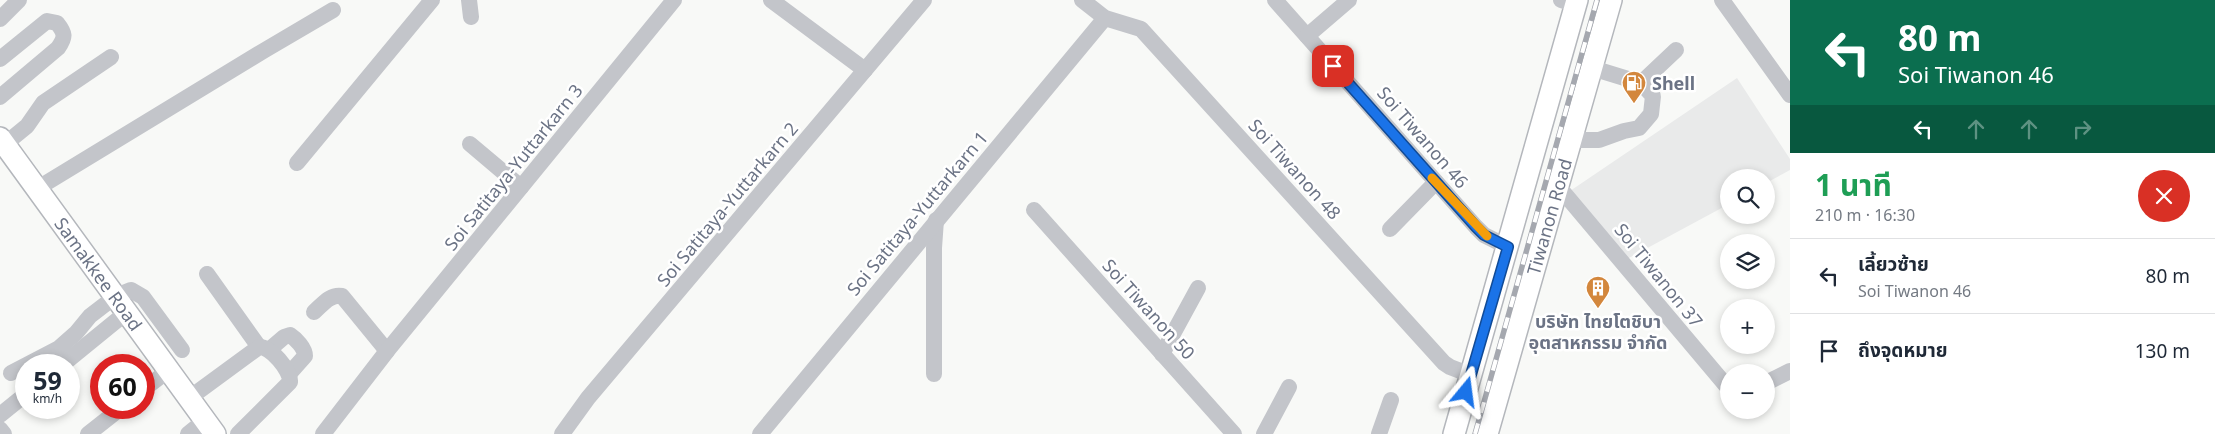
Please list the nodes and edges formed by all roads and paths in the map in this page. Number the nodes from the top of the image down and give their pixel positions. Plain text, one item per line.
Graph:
1 (19, 0) edge
2 (432, 0) edge
3 (468, 0) edge
4 (674, 0) edge
5 (771, 0) edge
6 (924, 0) edge
7 (1082, 0) edge
8 (1275, 0) edge
9 (1348, 0) edge
10 (1611, 0) edge
11 (1722, 0) edge
12 (1571, 2) edge
13 (333, 10) dead end
14 (471, 17) dead end
15 (1105, 18) junction
16 (0, 19) edge
17 (1307, 36) junction
18 (1676, 50) dead end
19 (111, 57) dead end
20 (0, 59) edge
21 (1592, 68) junction
22 (865, 70) junction
23 (1641, 83) junction
24 (1790, 94) edge
25 (0, 97) edge
26 (1571, 140) junction
27 (3, 141) edge
28 (470, 144) dead end
29 (297, 163) dead end
30 (1436, 182) junction
31 (521, 186) junction
32 (1558, 186) junction
33 (38, 188) junction
34 (1520, 205) junction
35 (1034, 210) dead end
36 (1550, 215) junction
37 (936, 220) junction
38 (1390, 229) dead end
39 (1508, 247) junction
40 (207, 274) dead end
41 (1198, 288) dead end
42 (122, 304) junction
43 (314, 312) dead end
44 (264, 348) junction
45 (182, 350) dead end
46 (73, 354) edge
47 (1162, 354) junction
48 (385, 355) junction
49 (169, 370) junction
50 (1790, 371) edge
51 (11, 373) dead end
52 (289, 374) junction
53 (934, 374) dead end
54 (1471, 375) junction
55 (1775, 378) edge
56 (1720, 380) edge
57 (155, 381) edge
58 (1289, 386) dead end
59 (188, 399) junction
60 (1390, 400) dead end
61 (15, 403) edge
62 (0, 415) edge
63 (107, 419) edge
64 (0, 429) edge
65 (202, 430) edge
66 (4, 434) edge
67 (88, 434) edge
68 (238, 434) edge
69 (322, 434) edge
70 (562, 434) edge
71 (760, 434) edge
72 (1234, 434) edge
73 (1264, 434) edge
74 (1379, 434) edge
75 (1454, 434) edge
76 (1487, 434) edge

1 - 16 street
2 - 29 street
3 - 14 street
4 - 31 street, Soi Satitaya-Yuttarkarn 3
5 - 22 street
6 - 22 street, Soi Satitaya-Yuttarkarn 2
7 - 15 street, Soi Tiwanon 48
8 - 17 street, Soi Tiwanon 46
9 - 17 street
10 - 21 main road, Tiwanon Road
11 - 24 street
12 - 34 main road, Tiwanon Road
13 - 33 street
15 - 37 street, Soi Satitaya-Yuttarkarn 1
15 - 54 street, Soi Tiwanon 48
17 - 30 street, Soi Tiwanon 46
18 - 23 street
19 - 27 street
20 - 25 street
21 - 23 street
21 - 26 main road, Tiwanon Road
22 - 70 street, Soi Satitaya-Yuttarkarn 2
23 - 26 street
26 - 32 main road, Tiwanon Road
27 - 33 main road, Samakkee Road
28 - 31 street
30 - 38 street
30 - 39 street, Soi Tiwanon 46
31 - 48 street, Soi Satitaya-Yuttarkarn 3
32 - 36 main road, Tiwanon Road
32 - 56 street, Soi Tiwanon 37
33 - 42 main road, Samakkee Road
34 - 36 main road
34 - 39 main road, Tiwanon Road
35 - 47 street, Soi Tiwanon 50
36 - 76 main road, Tiwanon Road
37 - 53 street
37 - 71 street, Soi Satitaya-Yuttarkarn 1
39 - 54 main road, Tiwanon Road
40 - 44 street
41 - 47 street
42 - 45 street
42 - 46 street
42 - 49 main road, Samakkee Road
42 - 51 street
43 - 48 street
44 - 52 street
44 - 52 street
44 - 59 street
47 - 72 street, Soi Tiwanon 50
48 - 69 street, Soi Satitaya-Yuttarkarn 3
49 - 57 street
49 - 59 main road, Samakkee Road
50 - 55 street
52 - 68 street
54 - 75 main road, Tiwanon Road
58 - 73 street
59 - 65 main road, Samakkee Road
60 - 74 street
61 - 62 street
63 - 67 street
64 - 66 street

